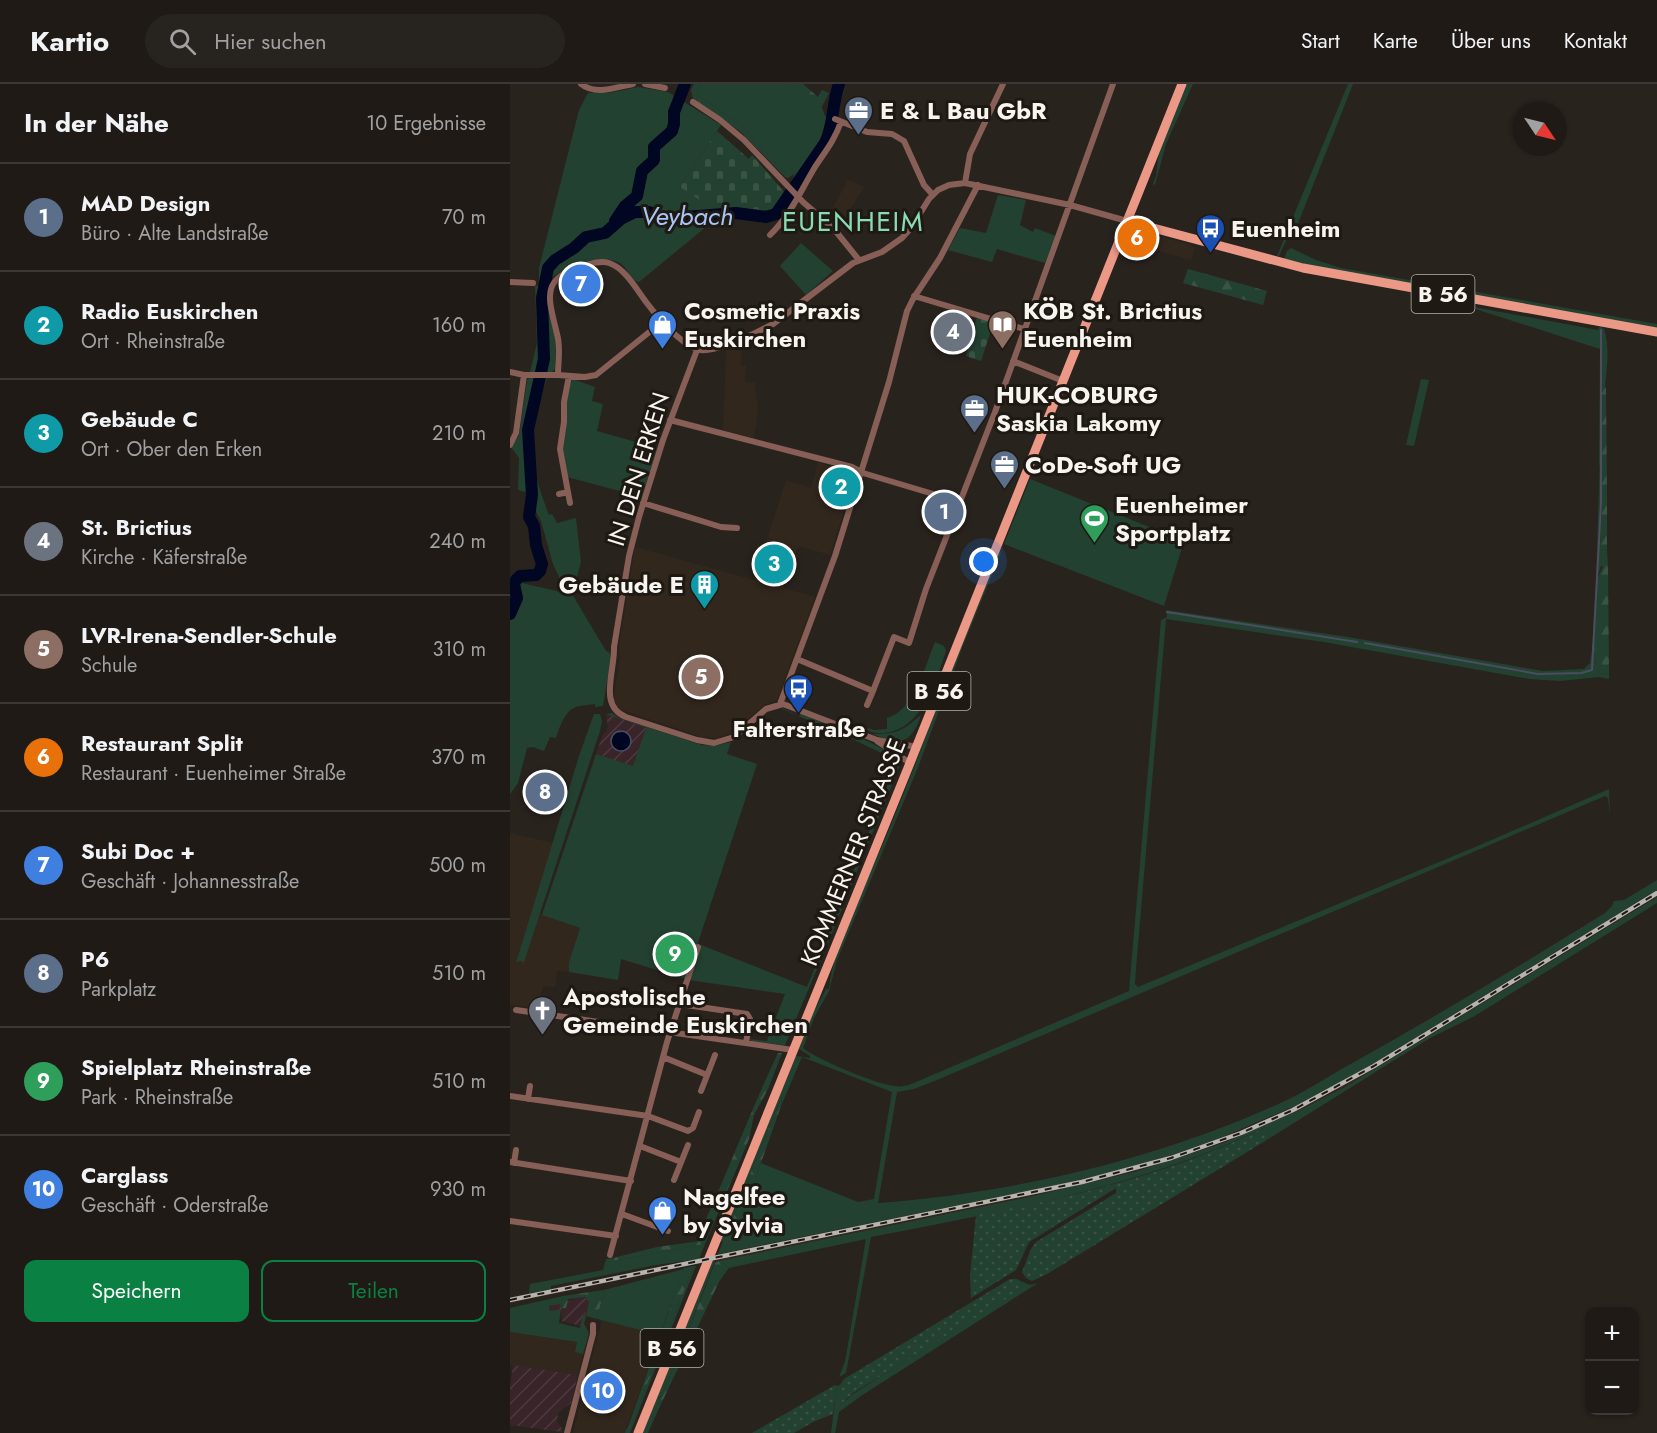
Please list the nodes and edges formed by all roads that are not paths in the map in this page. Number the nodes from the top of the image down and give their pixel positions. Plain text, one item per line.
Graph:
1 (581, 84) edge
2 (590, 84) edge
3 (633, 84) edge
4 (645, 84) edge
5 (1003, 84) edge
6 (1113, 84) edge
7 (1182, 84) edge
8 (665, 88) dead end
9 (595, 89) junction
10 (693, 102) dead end
11 (965, 183) junction
12 (978, 186) junction
13 (933, 195) junction
14 (798, 196) junction
15 (1070, 205) junction
16 (1127, 221) junction
17 (770, 235) dead end
18 (859, 261) junction
19 (510, 282) edge
20 (533, 283) dead end
21 (914, 296) junction
22 (663, 321) junction
23 (1024, 329) junction
24 (1657, 332) edge
25 (697, 350) junction
26 (1013, 361) junction
27 (510, 372) edge
28 (524, 375) junction
29 (558, 375) junction
30 (569, 376) junction
31 (1063, 381) junction
32 (670, 420) junction
33 (510, 445) edge
34 (861, 472) junction
35 (568, 492) junction
36 (559, 494) dead end
37 (643, 502) junction
38 (960, 502) junction
39 (570, 503) dead end
40 (737, 528) dead end
41 (796, 659) junction
42 (873, 691) junction
43 (780, 704) junction
44 (867, 705) dead end
45 (877, 740) junction
46 (917, 747) junction
47 (910, 763) junction
48 (698, 947) dead end
49 (680, 1004) junction
50 (516, 1010) dead end
51 (670, 1033) junction
52 (746, 1043) junction
53 (793, 1050) junction
54 (715, 1055) dead end
55 (663, 1058) junction
56 (707, 1075) junction
57 (530, 1086) dead end
58 (701, 1091) dead end
59 (510, 1096) edge
60 (528, 1098) junction
61 (699, 1112) dead end
62 (648, 1116) junction
63 (688, 1145) dead end
64 (640, 1146) junction
65 (516, 1150) dead end
66 (681, 1162) junction
67 (512, 1163) edge
68 (675, 1180) dead end
69 (631, 1181) junction
70 (665, 1207) dead end
71 (622, 1214) junction
72 (511, 1221) edge
73 (660, 1227) junction
74 (510, 1229) edge
75 (668, 1231) dead end
76 (616, 1236) junction
77 (610, 1256) dead end
78 (593, 1325) dead end
79 (567, 1433) edge
80 (638, 1433) edge

1 - 9 street
2 - 9 street
3 - 9 street
4 - 8 street
5 - 11 street
6 - 15 street
7 - 16 main road, KOMMERNER STRASSE
10 - 14 street
11 - 12 street
11 - 13 street
12 - 15 street
12 - 21 street
13 - 14 street
13 - 18 street
14 - 17 street
14 - 18 street
15 - 16 street
15 - 23 street
16 - 24 main road, B 56
16 - 31 main road, KOMMERNER STRASSE / B 56
18 - 25 street
19 - 20 street
21 - 23 street
21 - 34 street
22 - 25 street
22 - 29 street
22 - 30 street
23 - 26 street
25 - 32 street, IN DEN ERKEN
26 - 31 street
26 - 38 street
27 - 28 street
28 - 29 street
28 - 33 street
29 - 30 street
30 - 35 street
31 - 46 main road, KOMMERNER STRASSE / B 56
32 - 34 street
32 - 37 street, IN DEN ERKEN
34 - 38 street
34 - 41 street
35 - 36 street
35 - 39 street
37 - 40 street
37 - 43 street, IN DEN ERKEN
38 - 42 street
41 - 42 street
41 - 43 street
42 - 44 street
43 - 45 street
45 - 46 street
45 - 47 street
46 - 47 main road, KOMMERNER STRASSE / B 56
47 - 53 main road, KOMMERNER STRASSE / B 56
48 - 49 street
49 - 51 street
49 - 52 street
50 - 51 street
51 - 52 street
51 - 55 street
52 - 53 street
53 - 80 main road, KOMMERNER STRASSE / B 56
54 - 56 street
55 - 56 street
55 - 62 street
56 - 58 street
57 - 60 street
59 - 60 street
60 - 62 street
61 - 62 street
62 - 64 street
63 - 66 street
64 - 66 street
64 - 69 street
65 - 67 street
66 - 68 street
67 - 69 street
69 - 71 street
70 - 73 street
71 - 73 street
71 - 76 street
72 - 74 street
72 - 76 street
73 - 75 street
76 - 77 street
78 - 79 street

